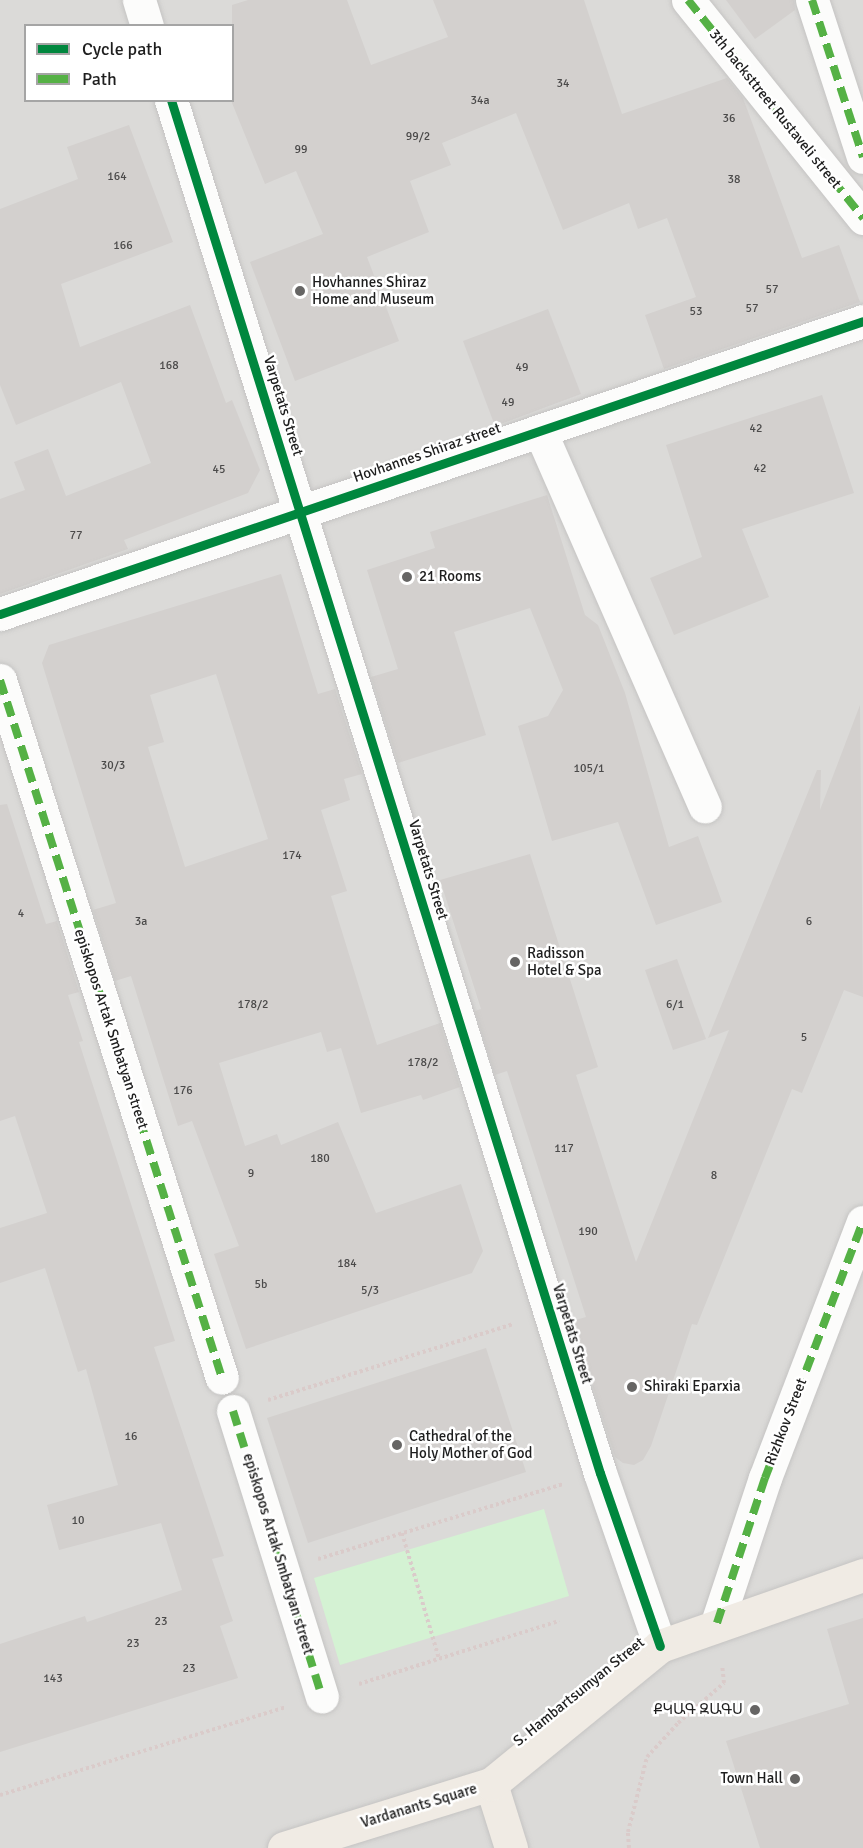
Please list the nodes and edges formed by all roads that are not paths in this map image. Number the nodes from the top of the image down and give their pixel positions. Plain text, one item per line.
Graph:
1 (139, 0) edge
2 (688, 0) edge
3 (812, 0) edge
4 (146, 24) edge
5 (172, 102) edge
6 (863, 157) edge
7 (863, 218) edge
8 (863, 321) edge
9 (540, 431) junction
10 (300, 512) junction
11 (0, 614) edge
12 (0, 680) edge
13 (705, 806) dead end
14 (863, 1222) edge
15 (222, 1378) dead end
16 (233, 1411) road end
17 (863, 1575) edge
18 (717, 1623) junction
19 (660, 1646) junction
20 (322, 1696) road end
21 (491, 1784) junction
22 (284, 1848) edge
23 (511, 1848) edge

1 - 4 street
2 - 7 street, 3th backsttreet Rustaveli street
3 - 6 street
5 - 10 street, Varpetats Street
8 - 9 street, Hovhannes Shiraz street
9 - 10 street, Hovhannes Shiraz street
9 - 13 street
10 - 11 street, Hovhannes Shiraz street
10 - 19 street, Varpetats Street
12 - 15 street, episkopos Artak Smbatyan street
14 - 18 street, Rizhkov Street
16 - 20 street, episkopos Artak Smbatyan street
17 - 18 main road, S. Hambartsumyan Street
18 - 19 main road, S. Hambartsumyan Street
19 - 21 main road, S. Hambartsumyan Street
21 - 22 main road, Vardanants Square
21 - 23 main road, Vardanants Square

